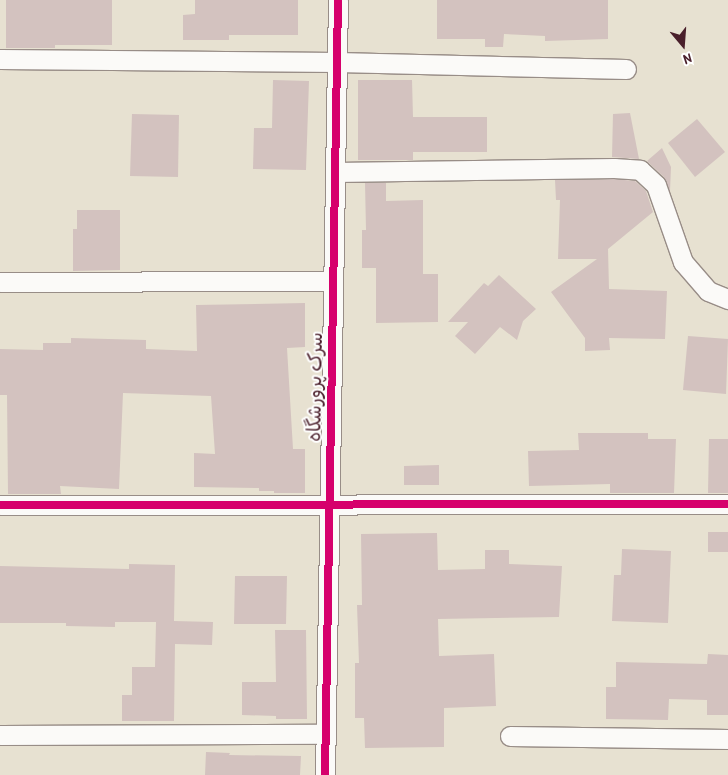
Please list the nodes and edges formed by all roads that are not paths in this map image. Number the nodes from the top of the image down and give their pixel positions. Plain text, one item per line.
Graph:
1 (338, 0) edge
2 (0, 60) edge
3 (337, 62) junction
4 (626, 69) dead end
5 (335, 172) junction
6 (334, 281) junction
7 (0, 282) edge
8 (728, 299) edge
9 (728, 504) edge
10 (0, 505) edge
11 (330, 505) junction
12 (326, 734) junction
13 (0, 735) edge
14 (510, 736) dead end
15 (728, 739) edge
16 (325, 775) edge

1 - 3 street, سرک پرورشگاه
2 - 3 street
3 - 4 street
3 - 5 street, سرک پرورشگاه
5 - 6 street, سرک پرورشگاه
5 - 8 street
6 - 7 street
6 - 11 street, سرک پرورشگاه
9 - 11 street
10 - 11 street
11 - 12 street, سرک پرورشگاه
12 - 13 street
12 - 16 street, سرک پرورشگاه
14 - 15 street

